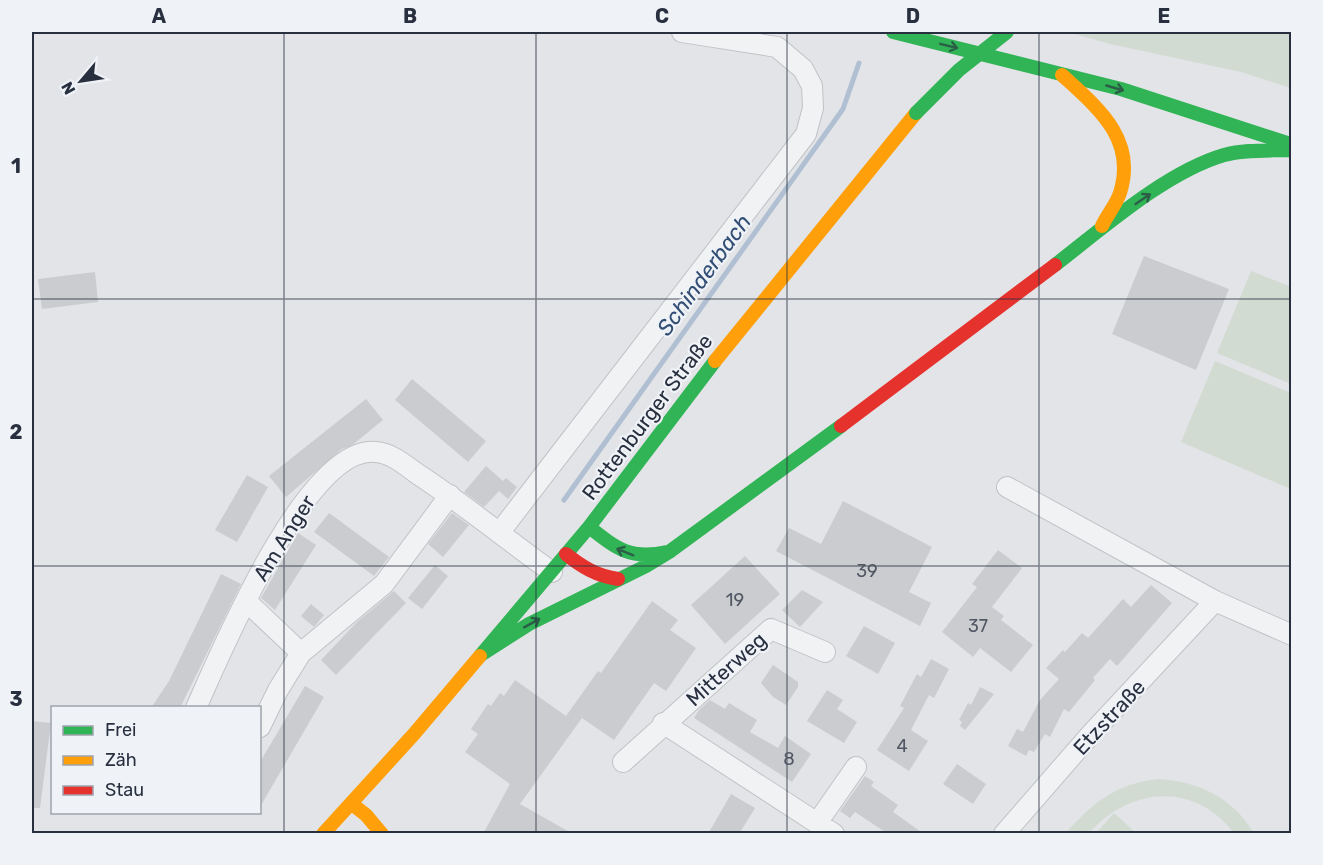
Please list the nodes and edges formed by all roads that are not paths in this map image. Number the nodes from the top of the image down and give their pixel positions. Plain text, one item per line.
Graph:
1 (682, 32) edge
2 (893, 32) edge
3 (982, 32) edge
4 (1007, 32) edge
5 (1023, 42) dead end
6 (1059, 72) junction
7 (1292, 144) edge
8 (1292, 150) edge
9 (1096, 235) junction
10 (1007, 487) dead end
11 (450, 495) junction
12 (589, 527) junction
13 (499, 533) junction
14 (669, 552) junction
15 (566, 554) junction
16 (552, 572) junction
17 (618, 579) junction
18 (246, 601) junction
19 (1215, 601) junction
20 (1289, 629) edge
21 (825, 652) dead end
22 (301, 653) junction
23 (482, 654) junction
24 (197, 706) edge
25 (663, 723) junction
26 (261, 725) edge
27 (623, 762) dead end
28 (856, 767) dead end
29 (351, 804) junction
30 (817, 823) junction
31 (323, 834) edge
32 (382, 834) edge
33 (834, 834) edge
34 (1004, 834) edge

1 - 13 street
2 -> 6 main road
3 - 5 main road
4 - 12 main road, Rottenburger Straße, bridge
6 -> 7 main road
6 - 9 main road
9 -> 8 main road
9 - 14 main road
10 - 19 street
11 - 13 street, Am Anger
11 - 18 street, Am Anger
11 - 22 street
14 -> 12 main road
12 - 15 main road, Rottenburger Straße
13 - 16 street, Am Anger
14 - 17 main road
15 - 16 main road, Rottenburger Straße
15 - 17 main road
16 - 23 main road, Rottenburger Straße
23 -> 17 main road
18 - 22 street, Am Anger
18 - 24 street, Am Anger
19 - 20 street
19 - 34 street, Etzstraße
21 - 25 street, Mitterweg
22 - 26 street
23 - 29 main road, Rottenburger Straße
25 - 27 street, Mitterweg
25 - 30 street, Mitterweg
28 - 30 street
29 - 31 main road, Rottenburger Straße
29 - 32 main road
30 - 33 street, Mitterweg

